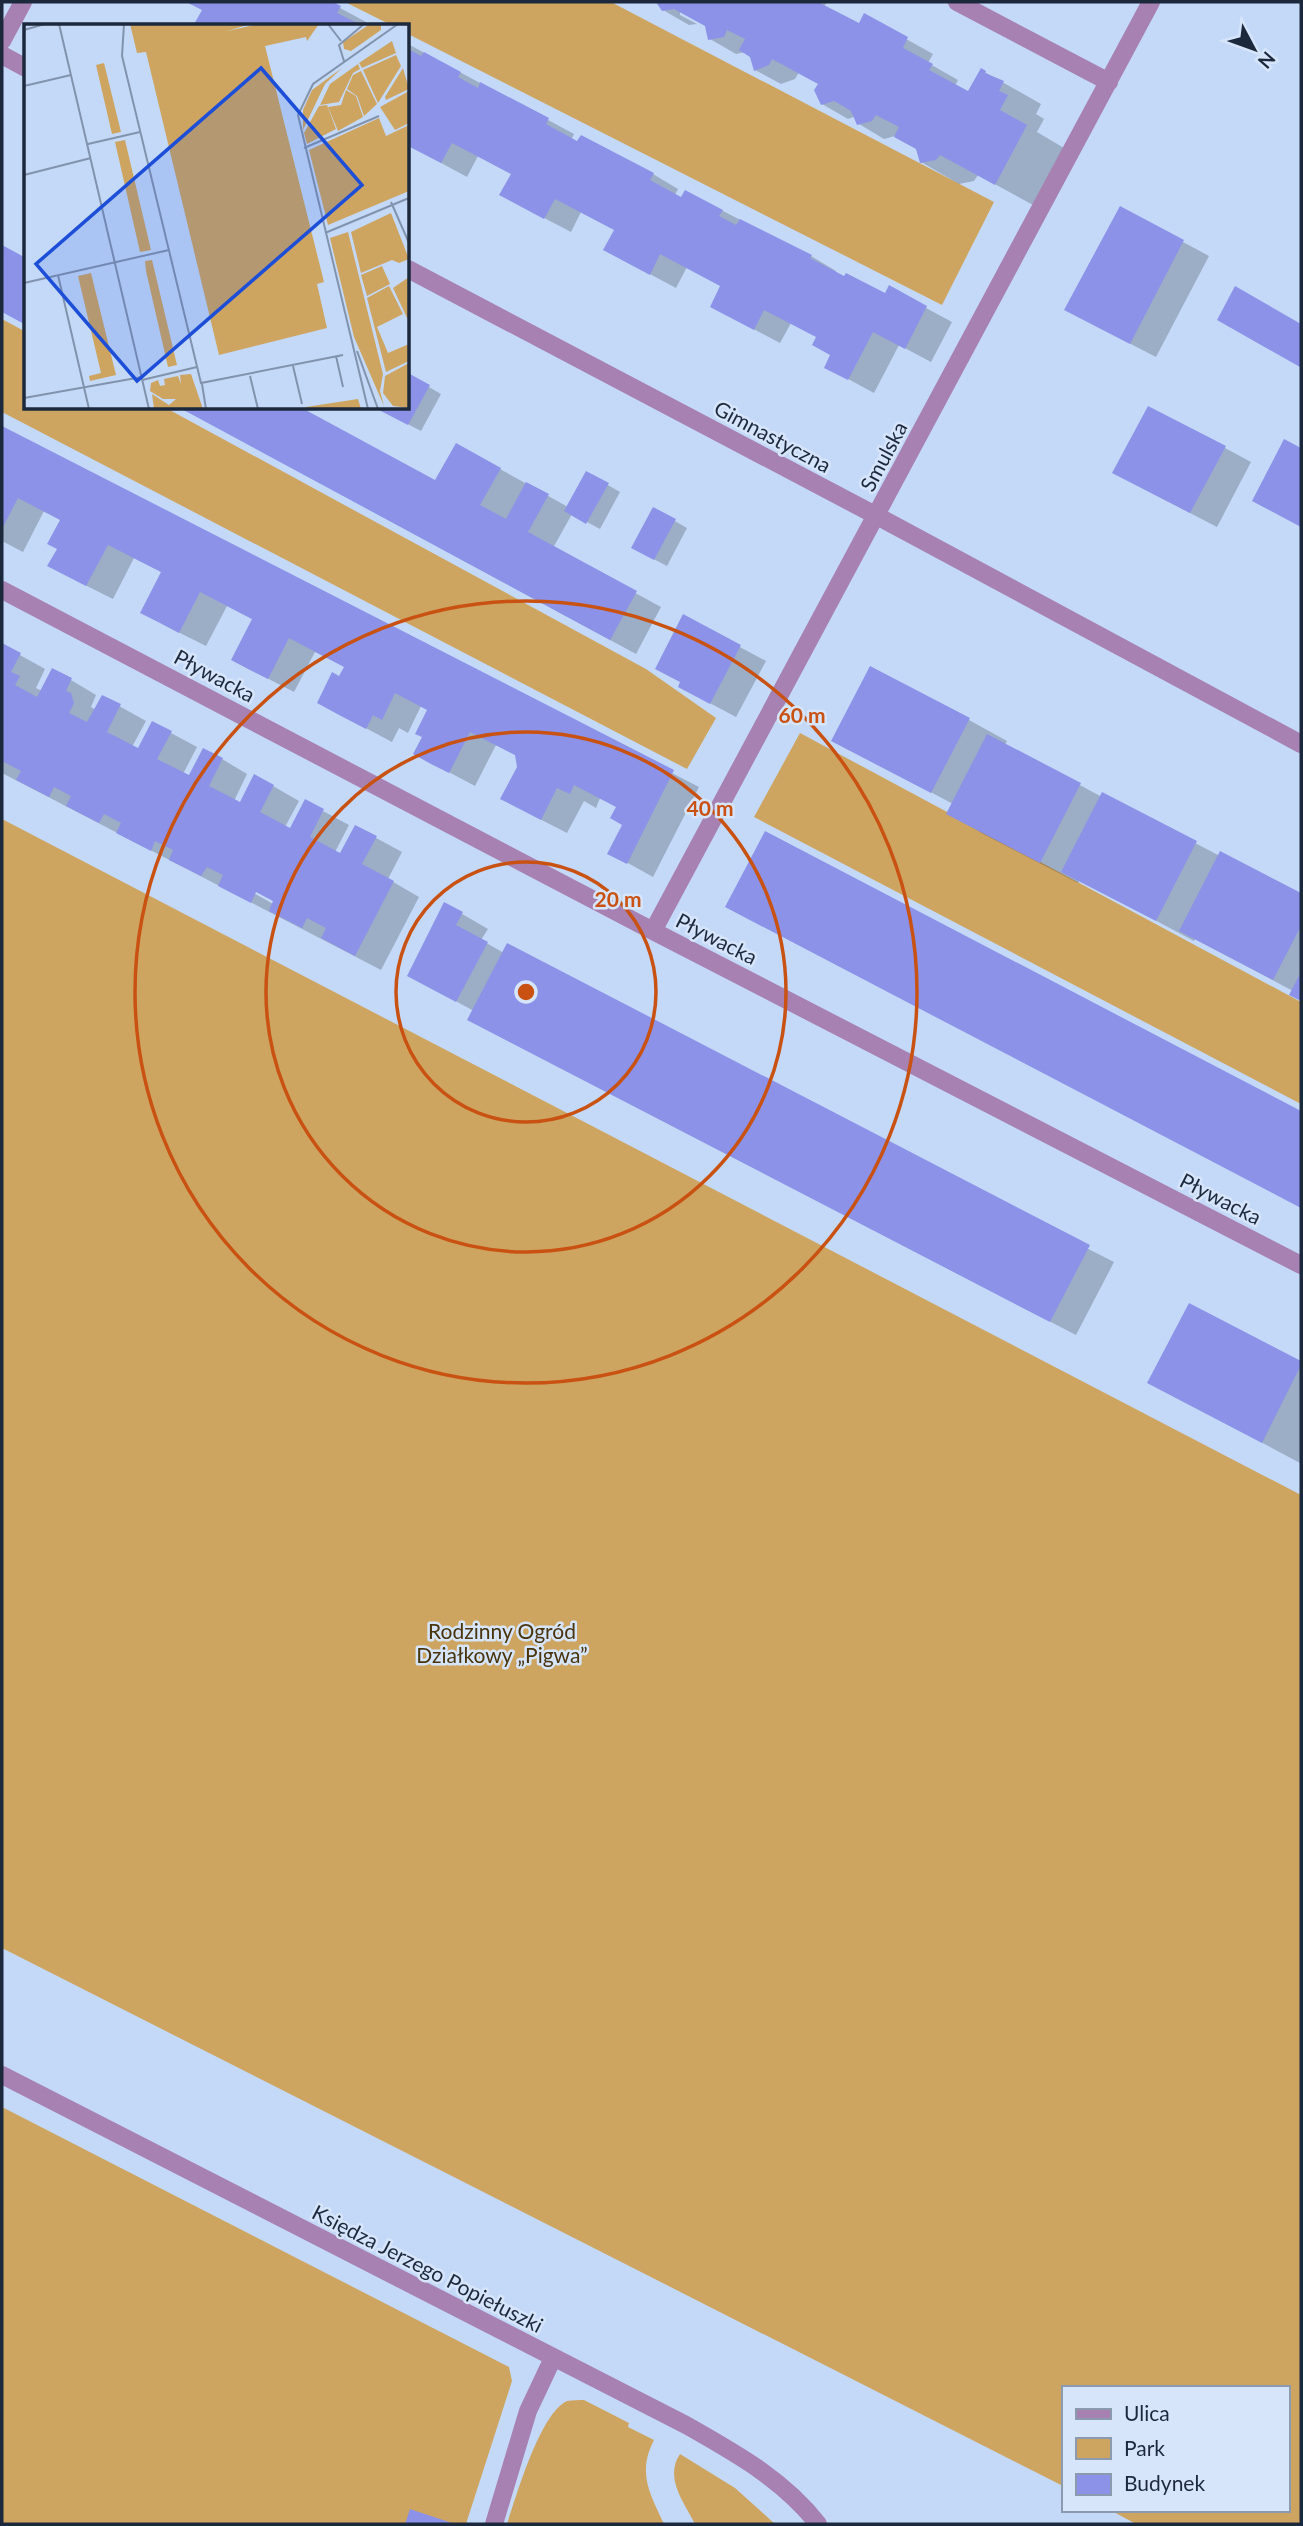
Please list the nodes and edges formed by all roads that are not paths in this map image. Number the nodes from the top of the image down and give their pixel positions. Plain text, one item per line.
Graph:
1 (23, 2) edge
2 (957, 2) edge
3 (1151, 2) edge
4 (2, 41) edge
5 (2, 55) edge
6 (24, 67) edge
7 (1109, 82) junction
8 (410, 270) edge
9 (877, 516) junction
10 (2, 590) edge
11 (1301, 744) edge
12 (653, 931) junction
13 (1301, 1265) edge
14 (2, 2075) edge
15 (553, 2358) junction
16 (494, 2524) edge
17 (818, 2524) edge

1 - 4 street
2 - 7 street
3 - 7 street, Smulska
5 - 6 street
7 - 9 street, Smulska
8 - 9 street, Gimnastyczna
9 - 11 street, Gimnastyczna
9 - 12 street, Smulska
10 - 12 street, Pływacka
12 - 13 street, Pływacka
14 - 15 street, Księdza Jerzego Popiełuszki
15 - 16 street
15 - 17 street, Księdza Jerzego Popiełuszki

